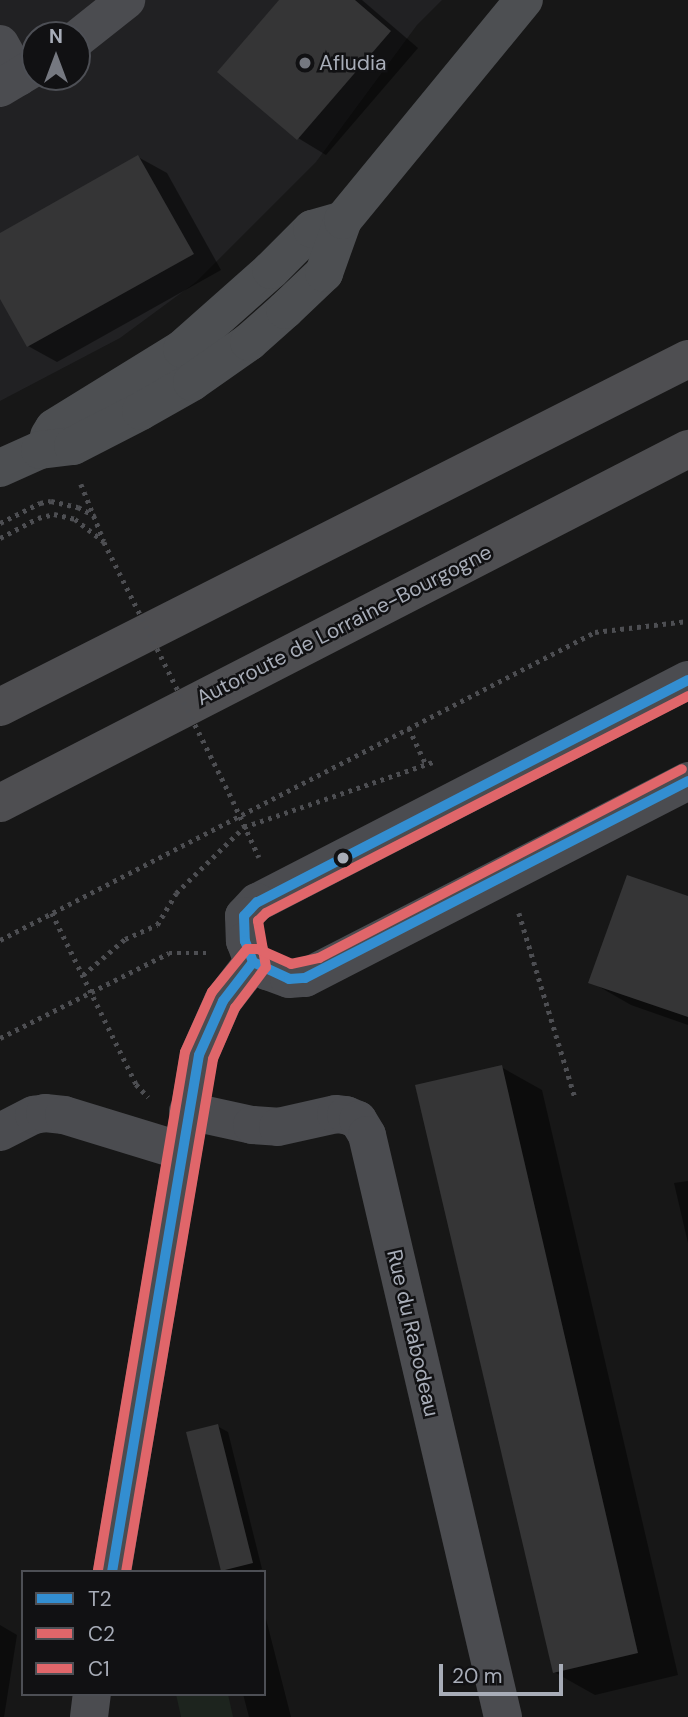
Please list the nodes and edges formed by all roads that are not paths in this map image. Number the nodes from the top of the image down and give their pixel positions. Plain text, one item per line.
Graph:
1 (127, 0) edge
2 (516, 2) edge
3 (91, 28) edge
4 (0, 44) edge
5 (18, 77) edge
6 (688, 359) edge
7 (688, 449) edge
8 (0, 468) edge
9 (688, 680) edge
10 (0, 707) edge
11 (688, 782) edge
12 (0, 803) edge
13 (253, 962) junction
14 (188, 1111) junction
15 (0, 1132) edge
16 (182, 1151) junction
17 (112, 1570) edge
18 (92, 1696) edge
19 (89, 1717) edge
20 (503, 1717) edge

1 - 3 street
2 - 8 main road
4 - 5 street
6 - 10 highway
7 - 12 highway, Autoroute de Lorraine-Bourgogne
9 - 13 street
11 - 13 street
13 - 14 street
14 - 16 street
14 - 20 street, Rue du Rabodeau
15 - 16 street
16 - 17 street
18 - 19 street

